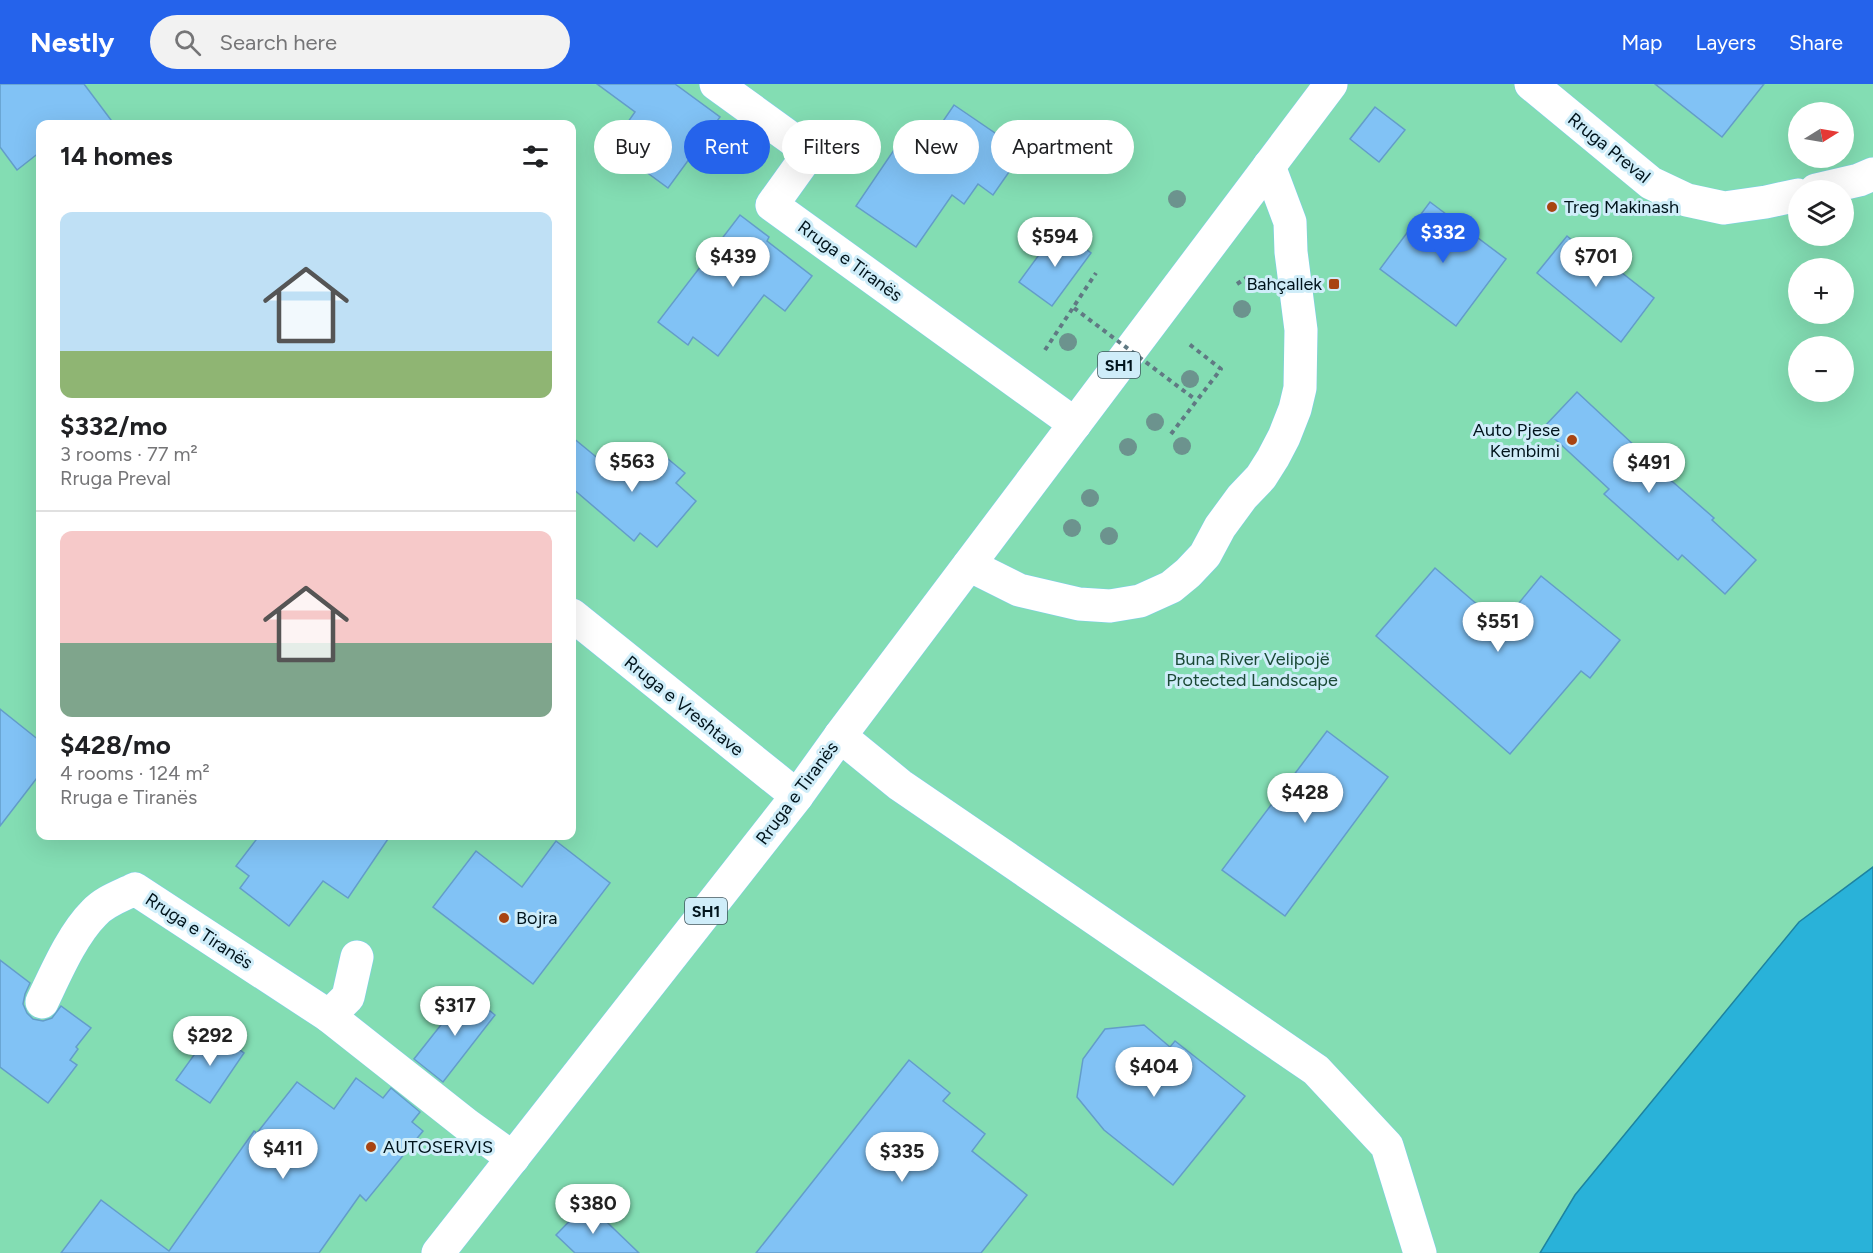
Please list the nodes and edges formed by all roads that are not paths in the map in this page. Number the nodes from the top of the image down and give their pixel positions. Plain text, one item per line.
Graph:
1 (716, 84) edge
2 (1331, 84) edge
3 (1531, 84) edge
4 (1269, 166) junction
5 (1873, 174) edge
6 (1854, 181) edge
7 (1788, 197) edge
8 (1076, 424) junction
9 (969, 565) junction
10 (576, 618) edge
11 (840, 736) junction
12 (797, 796) junction
13 (357, 957) dead end
14 (42, 1002) dead end
15 (329, 1016) junction
16 (513, 1158) junction
17 (438, 1253) edge
18 (1420, 1253) edge

1 - 8 street, Rruga e Tiranës
2 - 4 street, Rruga e Tiranës / SH1
3 - 7 street, Rruga Preval
4 - 8 street, Rruga e Tiranës / SH1
4 - 9 street
5 - 6 street
8 - 9 street, Rruga e Tiranës / SH1
9 - 11 street, Rruga e Tiranës / SH1
10 - 12 street, Rruga e Vreshtave
11 - 12 street, Rruga e Tiranës / SH1
11 - 18 street
12 - 16 street, Rruga e Tiranës / SH1
13 - 15 street
14 - 15 street, Rruga e Tiranës
15 - 16 street, Rruga e Tiranës
16 - 17 street, Rruga e Tiranës / SH1

